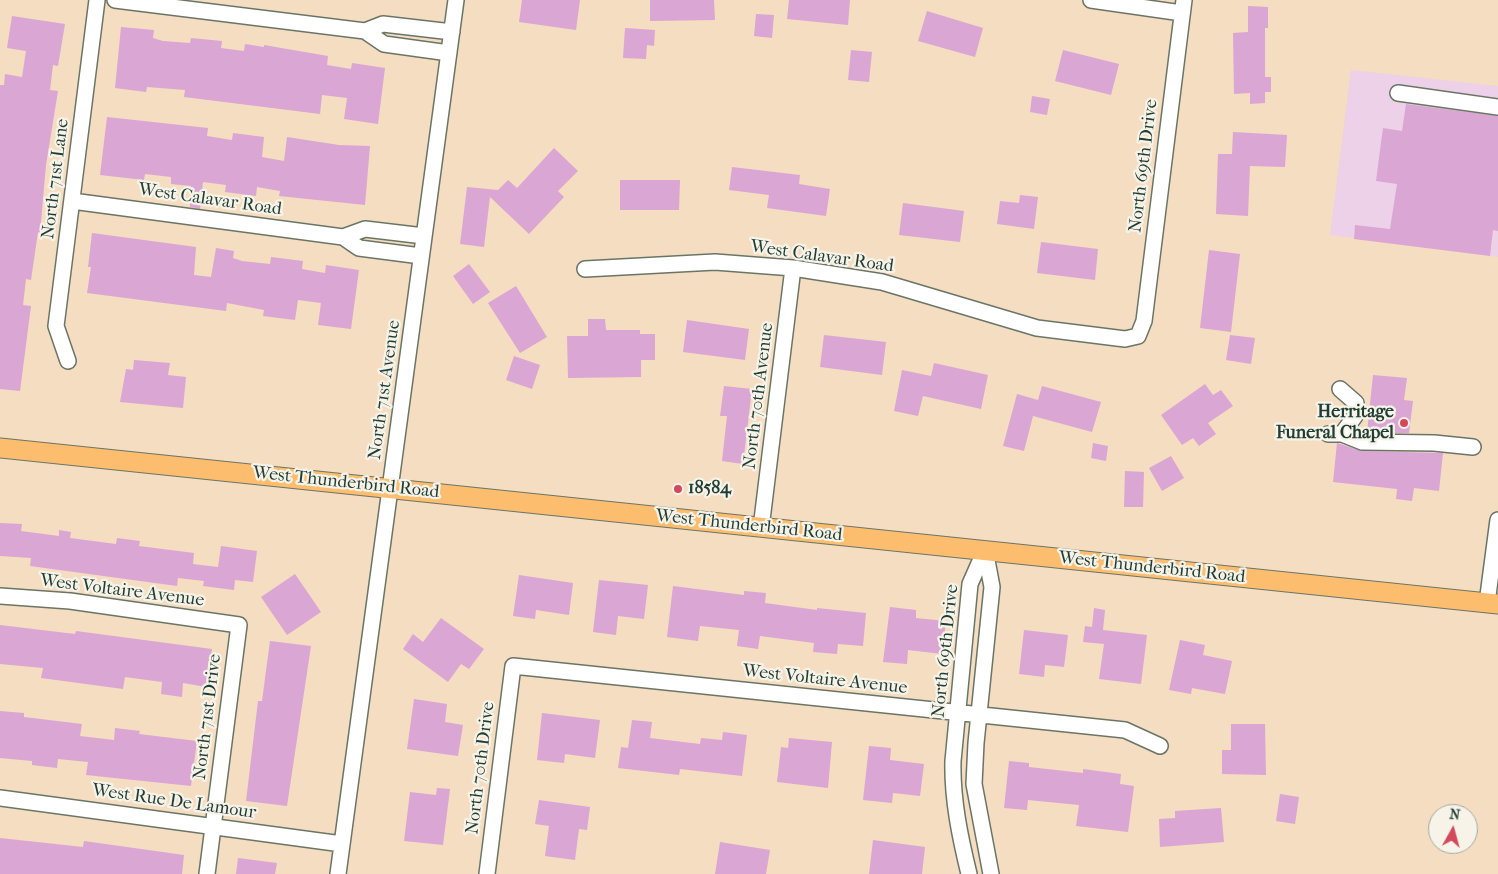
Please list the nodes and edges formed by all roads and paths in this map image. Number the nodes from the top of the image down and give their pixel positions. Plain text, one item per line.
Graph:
1 (97, 0) edge
2 (115, 0) edge
3 (456, 0) edge
4 (1091, 0) edge
5 (1183, 6) edge
6 (406, 26) junction
7 (365, 31) junction
8 (452, 32) junction
9 (404, 47) junction
10 (449, 53) junction
11 (1398, 93) dead end
12 (1498, 107) edge
13 (72, 201) junction
14 (378, 230) junction
15 (424, 236) junction
16 (343, 238) junction
17 (376, 251) junction
18 (421, 256) junction
19 (793, 268) junction
20 (585, 269) dead end
21 (1138, 336) joint
22 (68, 361) dead end
23 (1340, 389) dead end
24 (0, 448) edge
25 (1473, 448) dead end
26 (390, 488) junction
27 (1498, 520) edge
28 (761, 528) junction
29 (985, 550) junction
30 (0, 596) edge
31 (1493, 604) edge
32 (239, 625) joint
33 (513, 666) joint
34 (958, 712) junction
35 (979, 715) junction
36 (1160, 746) dead end
37 (0, 798) edge
38 (214, 826) junction
39 (342, 844) junction
40 (207, 874) edge
41 (338, 874) edge
42 (486, 874) edge
43 (969, 874) edge
44 (991, 874) edge

1 - 13 street, North 71st Lane
2 - 7 street
3 - 8 street, North 71st Avenue
4 - 5 street
5 - 21 street, North 69th Drive
6 - 7 street
6 - 8 street
6 - 9 street
7 - 9 street
8 - 10 street, North 71st Avenue
9 - 10 street
10 - 15 street, North 71st Avenue
11 - 12 street
13 - 16 street, West Calavar Road
13 - 22 street, North 71st Lane
14 - 15 street, West Calavar Road
14 - 16 street, West Calavar Road
14 - 17 street
15 - 18 street, North 71st Avenue
16 - 17 street, West Calavar Road
17 - 18 street, West Calavar Road
18 - 26 street, North 71st Avenue
19 - 20 street, West Calavar Road
19 - 21 street, West Calavar Road
19 - 28 street, North 70th Avenue
23 - 25 street
24 - 26 main road, West Thunderbird Road
26 - 28 main road, West Thunderbird Road
26 - 39 street, North 71st Avenue
27 - 31 street
28 - 29 main road, West Thunderbird Road
29 - 31 main road, West Thunderbird Road
29 - 34 street, North 69th Drive
29 - 35 street
30 - 32 street, West Voltaire Avenue
32 - 38 street, North 71st Drive
33 - 34 street, West Voltaire Avenue
33 - 42 street, North 70th Drive
34 - 35 street, West Voltaire Avenue
34 - 43 street, North 69th Drive
35 - 36 street, West Voltaire Avenue
35 - 44 street
37 - 38 street, West Rue De Lamour
38 - 39 street, West Rue De Lamour
38 - 40 street, North 71st Drive
39 - 41 street, North 71st Avenue

